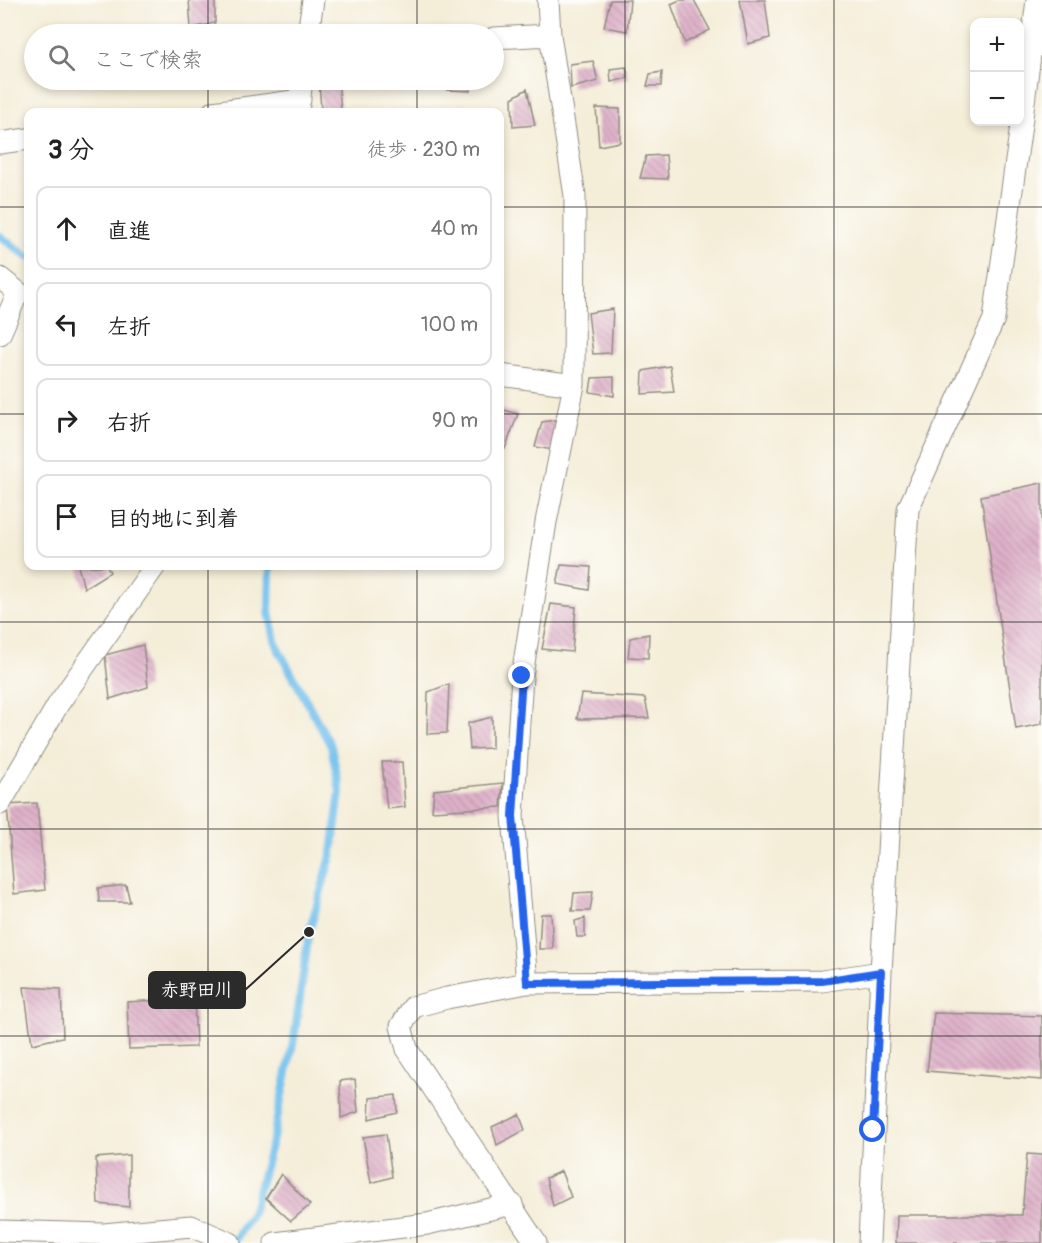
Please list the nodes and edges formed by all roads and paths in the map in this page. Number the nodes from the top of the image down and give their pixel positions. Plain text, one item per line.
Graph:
1 (313, 0) edge
2 (549, 0) edge
3 (1036, 0) edge
4 (309, 24) edge
5 (550, 35) junction
6 (504, 37) edge
7 (300, 97) edge
8 (236, 108) edge
9 (24, 140) edge
10 (0, 143) edge
11 (0, 278) edge
12 (23, 293) edge
13 (0, 334) edge
14 (504, 376) edge
15 (574, 385) junction
16 (153, 570) edge
17 (0, 804) edge
18 (881, 972) junction
19 (527, 983) junction
20 (512, 1204) junction
21 (0, 1231) edge
22 (230, 1243) edge
23 (275, 1243) edge
24 (536, 1243) edge
25 (869, 1243) edge

1 - 4 street
2 - 5 street
3 - 18 street
5 - 6 street
5 - 15 street
7 - 8 street
9 - 10 street
11 - 12 street
12 - 13 street
14 - 15 street
15 - 19 street
16 - 17 street
18 - 19 street
18 - 25 street
19 - 20 street
20 - 23 street
20 - 24 street
21 - 22 street

